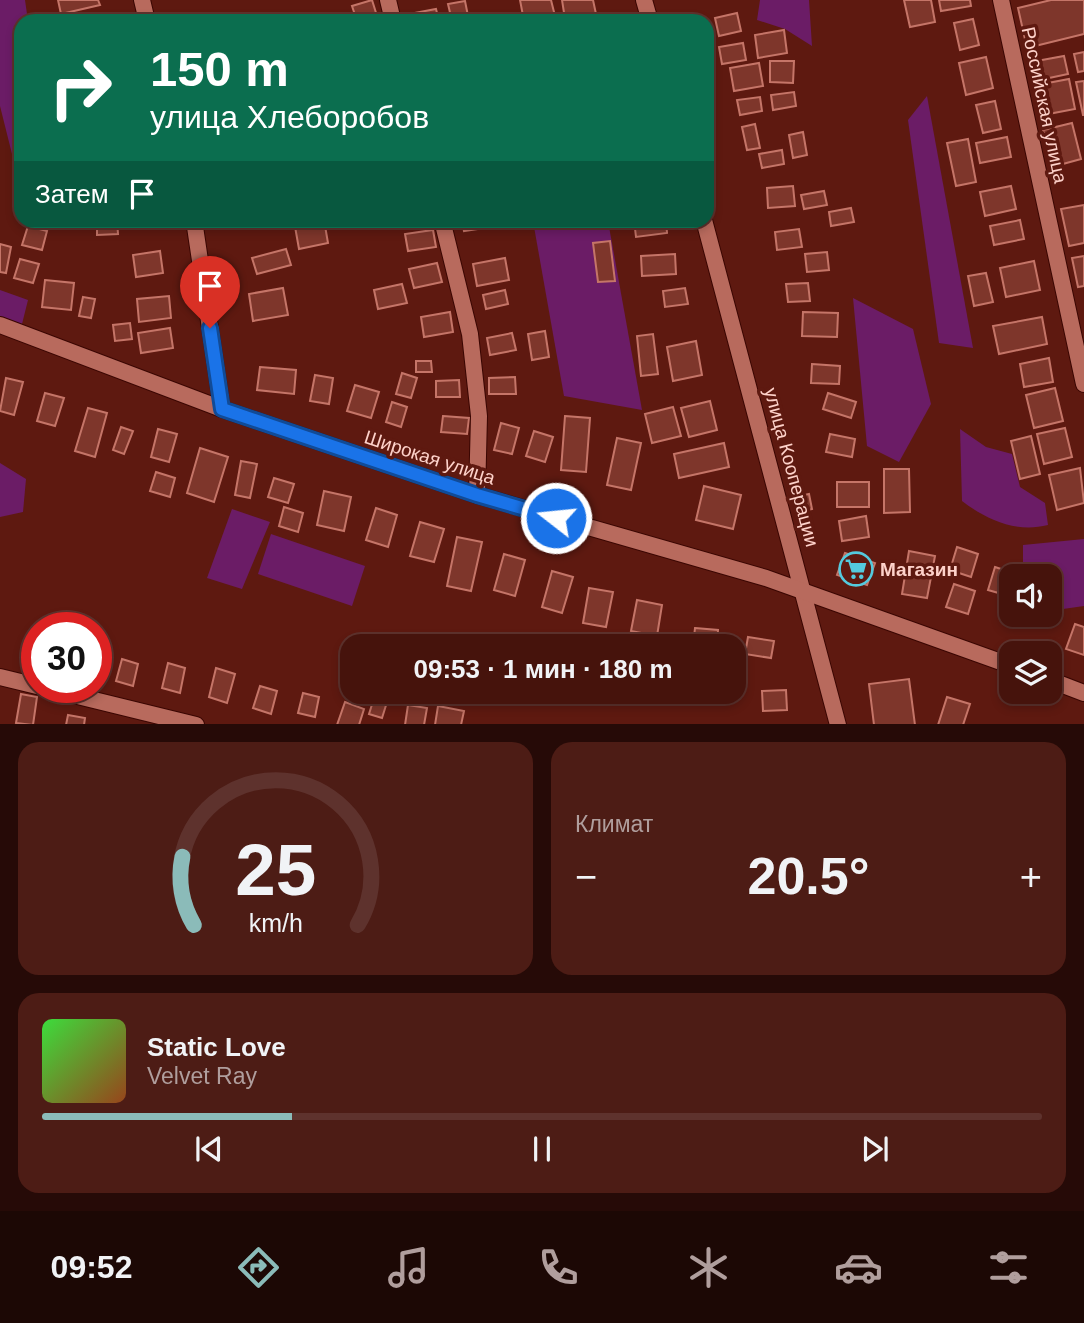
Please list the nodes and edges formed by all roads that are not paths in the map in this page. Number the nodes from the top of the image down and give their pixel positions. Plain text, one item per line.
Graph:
1 (1001, 0) edge
2 (195, 228) edge
3 (444, 228) edge
4 (706, 228) edge
5 (0, 325) edge
6 (1084, 384) edge
7 (222, 409) junction
8 (477, 495) junction
9 (803, 591) junction
10 (999, 661) edge
11 (0, 677) edge
12 (21, 682) edge
13 (1062, 684) edge
14 (1084, 692) edge
15 (108, 703) edge
16 (196, 724) edge
17 (838, 724) edge

1 - 6 street, Российская улица
2 - 7 street
3 - 8 street
4 - 9 street, улица Кооперации
5 - 7 street, Широкая улица
7 - 8 street, Широкая улица
8 - 9 street, Широкая улица
9 - 10 street, Широкая улица
9 - 17 street, улица Кооперации
11 - 12 street
13 - 14 street
15 - 16 street

